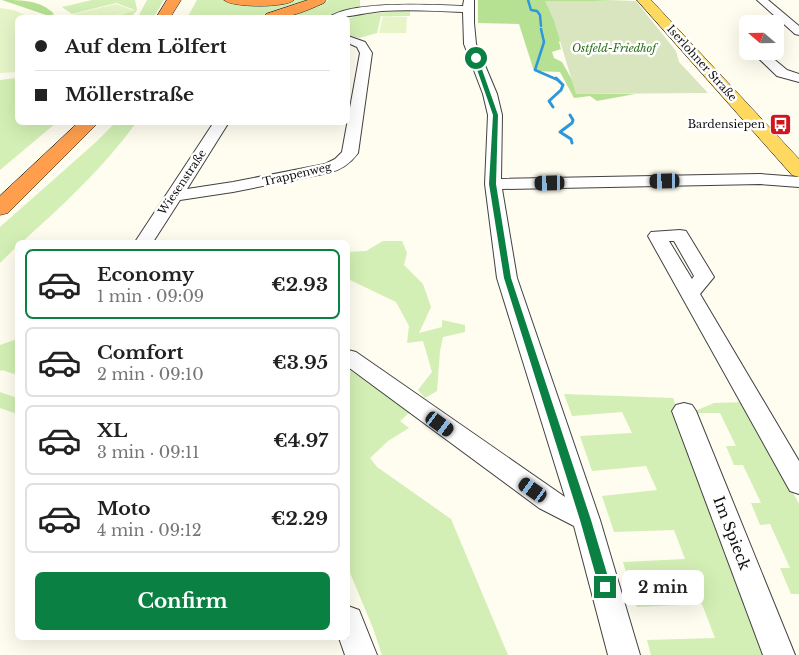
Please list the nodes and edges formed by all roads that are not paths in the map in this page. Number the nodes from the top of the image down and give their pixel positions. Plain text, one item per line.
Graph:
1 (174, 0) edge
2 (188, 0) edge
3 (231, 0) edge
4 (287, 0) edge
5 (319, 0) edge
6 (644, 0) edge
7 (762, 0) edge
8 (469, 5) edge
9 (165, 15) edge
10 (180, 15) edge
11 (278, 15) edge
12 (342, 15) edge
13 (799, 32) edge
14 (350, 40) edge
15 (767, 60) edge
16 (799, 78) edge
17 (70, 125) edge
18 (87, 125) edge
19 (220, 125) edge
20 (796, 164) edge
21 (760, 179) junction
22 (799, 182) edge
23 (492, 184) junction
24 (0, 185) edge
25 (174, 195) junction
26 (0, 208) edge
27 (145, 240) edge
28 (690, 293) dead end
29 (350, 358) edge
30 (684, 411) dead end
31 (799, 484) edge
32 (586, 520) junction
33 (350, 625) edge
34 (362, 655) edge
35 (624, 655) edge
36 (779, 655) edge

1 - 9 highway
2 - 10 highway
3 - 4 highway
5 - 11 highway
6 - 20 main road, Iserlohner Straße
7 - 13 street
8 - 12 street
8 - 23 street
14 - 25 street, Trappenweg
15 - 16 street
17 - 24 highway
18 - 26 highway
19 - 25 street, Wiesenstraße
20 - 21 street
21 - 22 street
21 - 23 street
23 - 32 street
25 - 27 street, Wiesenstraße
28 - 31 street
29 - 32 street
30 - 36 street, Im Spieck
32 - 35 street
33 - 34 street

